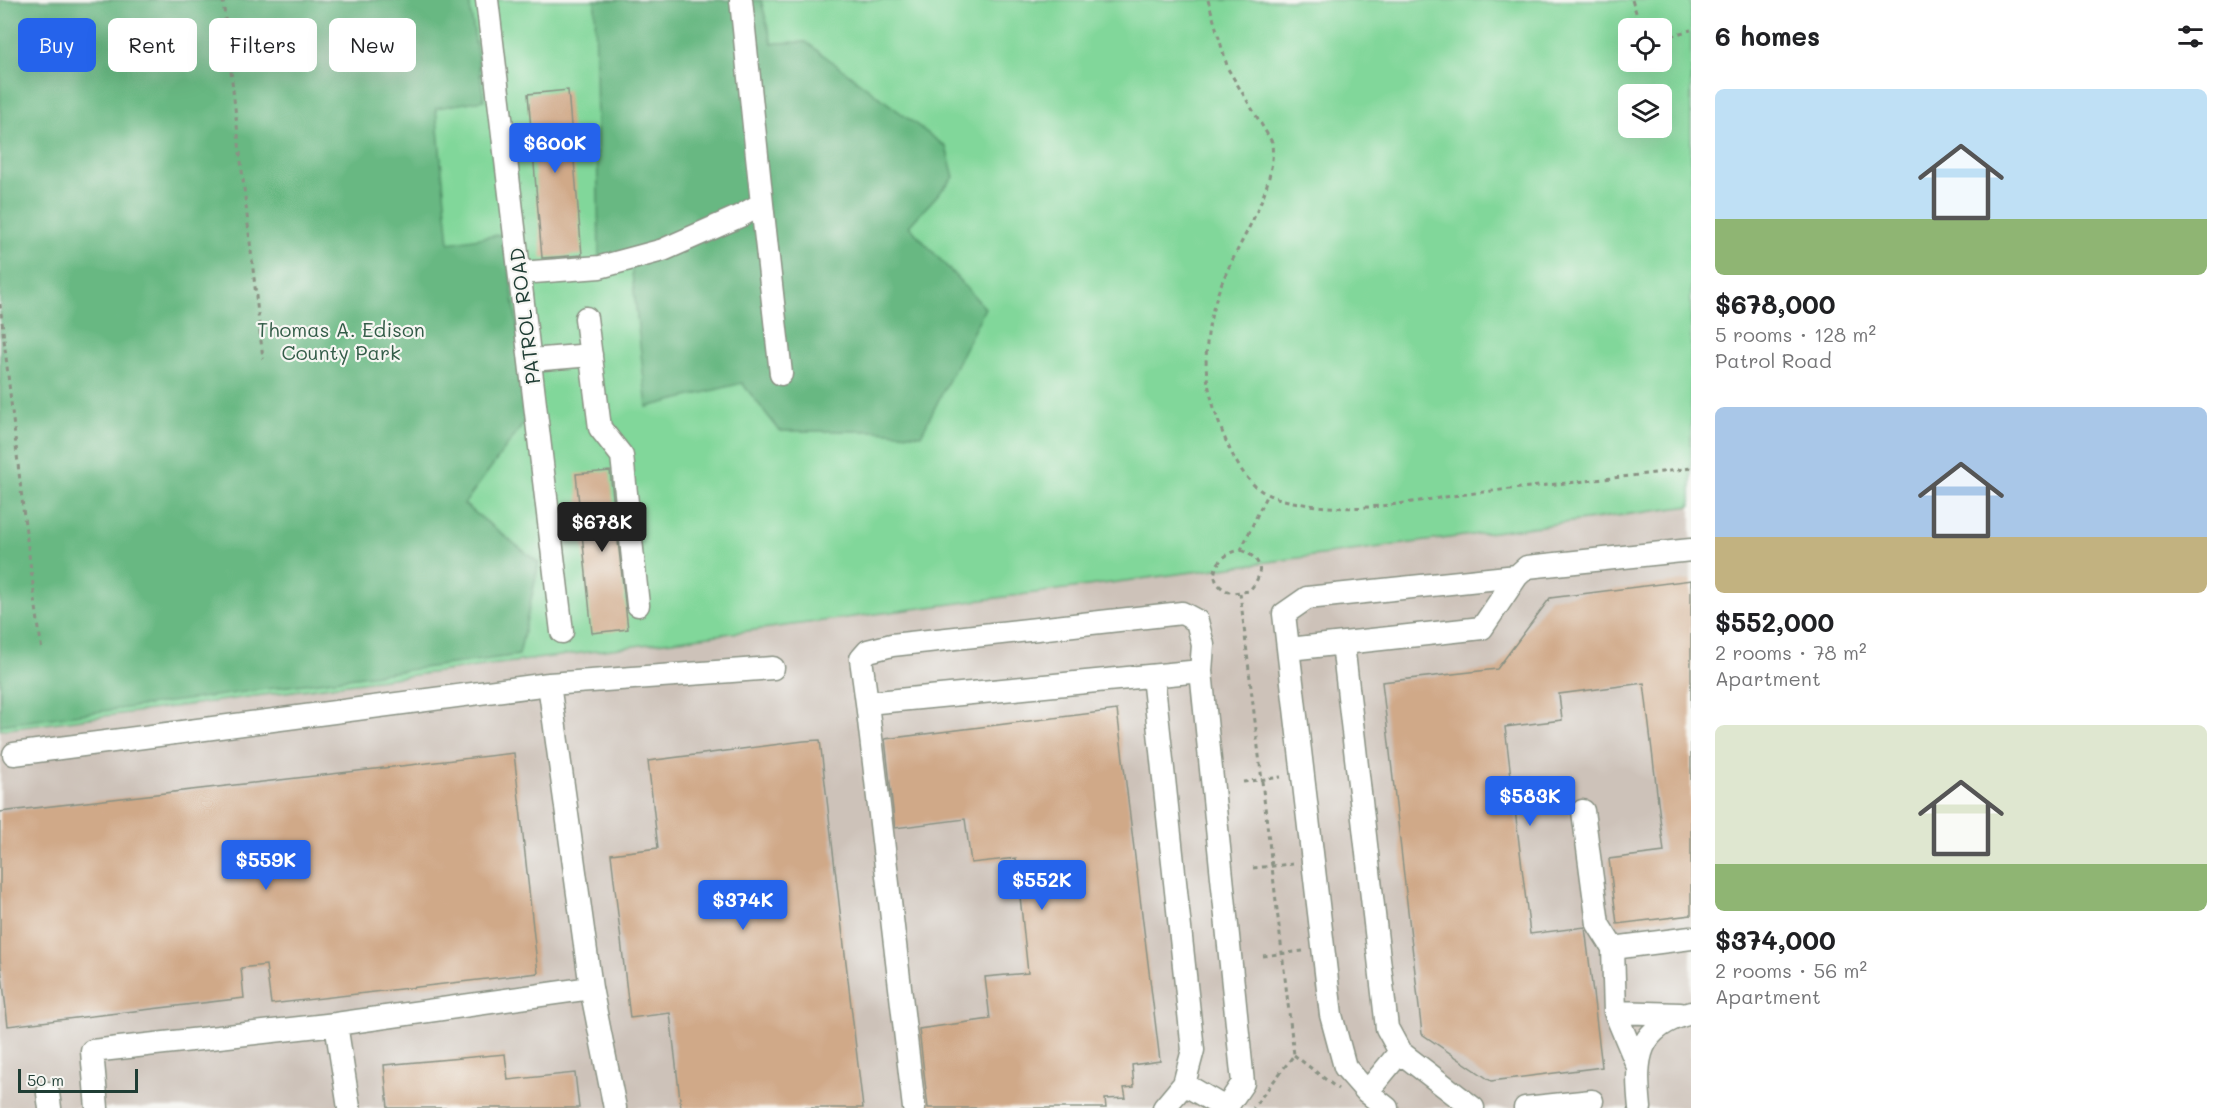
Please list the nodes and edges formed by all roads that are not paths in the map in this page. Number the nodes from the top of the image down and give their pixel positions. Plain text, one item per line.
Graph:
1 (488, 0) edge
2 (741, 0) edge
3 (762, 204) junction
4 (520, 273) junction
5 (586, 318) dead end
6 (591, 355) junction
7 (531, 360) junction
8 (781, 374) dead end
9 (1691, 550) edge
10 (1517, 576) junction
11 (638, 604) dead end
12 (562, 632) dead end
13 (1343, 644) junction
14 (1289, 649) junction
15 (773, 668) dead end
16 (1201, 671) junction
17 (1153, 676) junction
18 (549, 684) junction
19 (867, 703) junction
20 (15, 754) dead end
21 (1583, 811) dead end
22 (1691, 938) edge
23 (1613, 948) junction
24 (591, 988) junction
25 (1615, 1012) junction
26 (1687, 1014) edge
27 (336, 1024) junction
28 (1400, 1053) junction
29 (1638, 1067) junction
30 (1184, 1084) junction
31 (1356, 1094) junction
32 (1592, 1101) dead end
33 (98, 1108) edge
34 (349, 1108) edge
35 (615, 1108) edge
36 (914, 1108) edge
37 (1164, 1108) edge
38 (1226, 1108) edge
39 (1387, 1108) edge
40 (1473, 1108) edge
41 (1525, 1108) edge
42 (1640, 1108) edge

1 - 4 street, PATROL ROAD
2 - 3 street
3 - 4 street
3 - 8 street
4 - 7 street, PATROL ROAD
5 - 6 street
6 - 7 street
6 - 11 street
7 - 12 street, PATROL ROAD
9 - 10 street
10 - 13 street
10 - 14 street
13 - 14 street
13 - 28 street
14 - 31 street
15 - 18 street
16 - 17 street
16 - 19 street
16 - 38 street
17 - 19 street
17 - 30 street
18 - 20 street
18 - 24 street
19 - 36 street
21 - 23 street
22 - 23 street
23 - 25 street
24 - 27 street
24 - 35 street
25 - 26 street
25 - 29 street
26 - 29 street
27 - 33 street
27 - 34 street
28 - 31 street
28 - 40 street
29 - 42 street
30 - 37 street
30 - 38 street
31 - 39 street
32 - 41 street

